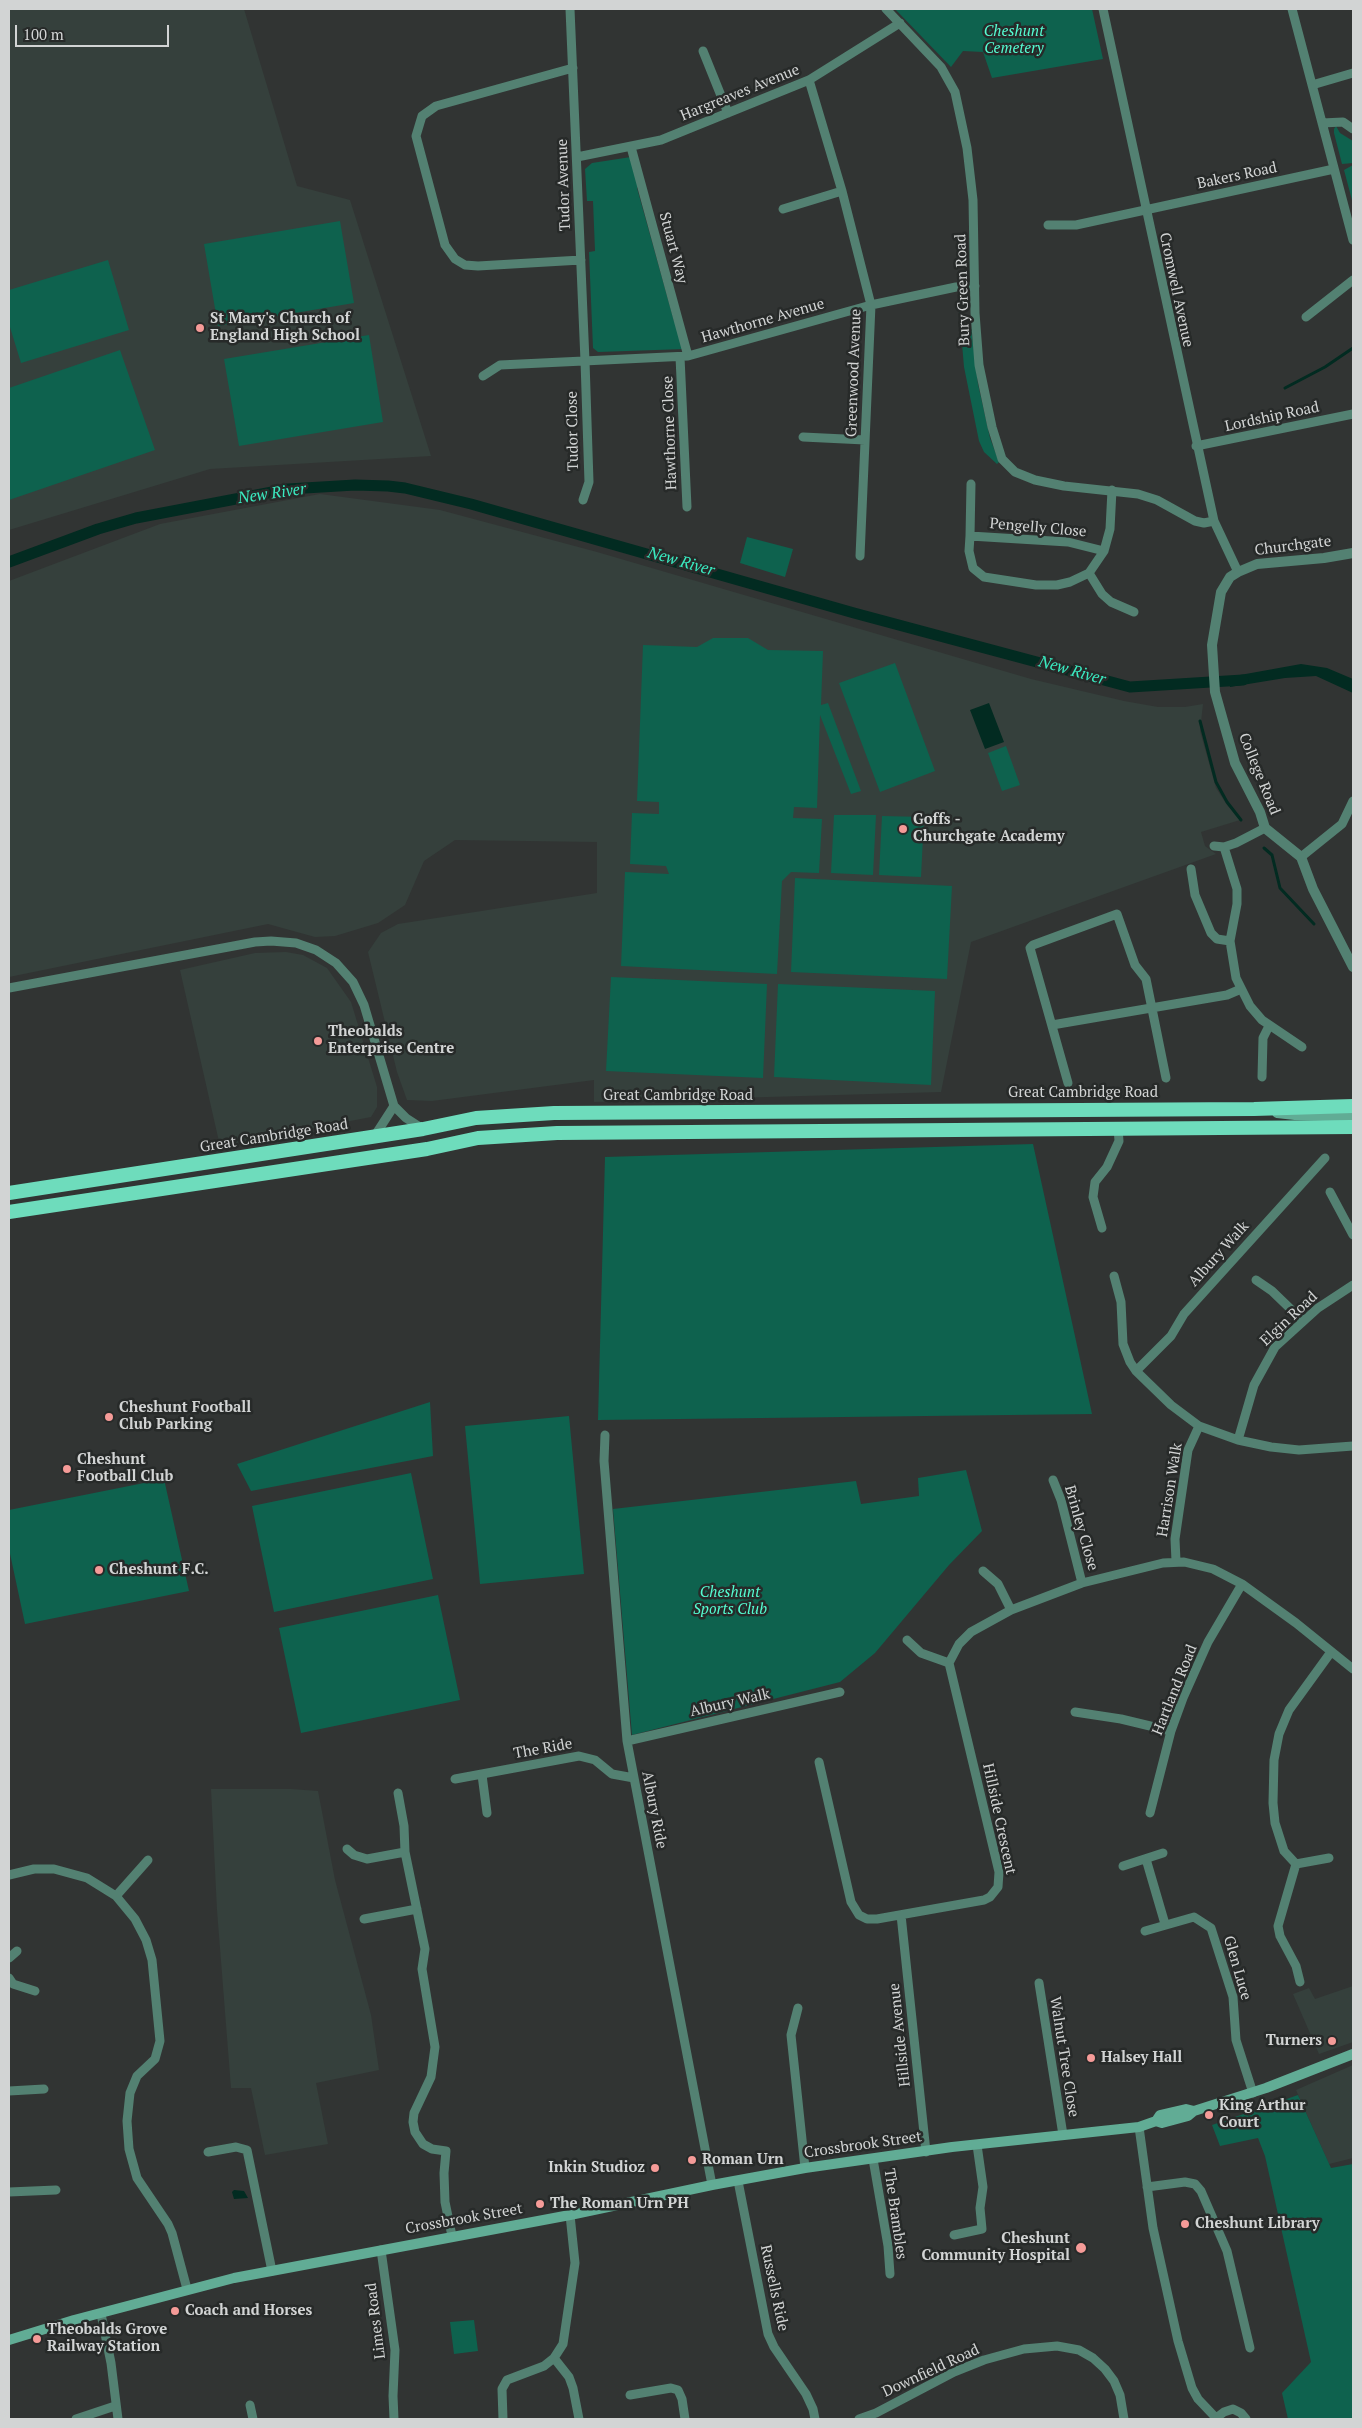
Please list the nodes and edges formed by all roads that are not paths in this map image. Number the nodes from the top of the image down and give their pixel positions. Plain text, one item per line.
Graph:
1 (570, 9) edge
2 (886, 9) edge
3 (1102, 9) edge
4 (1292, 9) edge
5 (900, 23) junction
6 (703, 51) dead end
7 (573, 68) junction
8 (1353, 74) edge
9 (810, 80) junction
10 (1312, 86) junction
11 (728, 113) junction
12 (1322, 123) junction
13 (1353, 129) edge
14 (630, 147) junction
15 (577, 157) junction
16 (1334, 169) junction
17 (842, 191) junction
18 (783, 209) dead end
19 (1145, 210) junction
20 (1349, 210) edge
21 (1048, 225) dead end
22 (1353, 240) edge
23 (581, 260) junction
24 (1353, 280) edge
25 (975, 286) junction
26 (871, 305) junction
27 (1306, 317) dead end
28 (684, 357) junction
29 (585, 361) junction
30 (483, 376) dead end
31 (1353, 414) edge
32 (803, 437) dead end
33 (865, 440) junction
34 (1196, 446) junction
35 (971, 484) dead end
36 (1112, 490) junction
37 (584, 500) dead end
38 (687, 507) dead end
39 (1214, 521) junction
40 (970, 536) junction
41 (1104, 551) junction
42 (1353, 553) edge
43 (860, 556) dead end
44 (1238, 572) junction
45 (1088, 573) junction
46 (1134, 612) dead end
47 (1353, 801) edge
48 (1265, 828) junction
49 (1214, 846) dead end
50 (1224, 847) junction
51 (1301, 857) junction
52 (1190, 869) dead end
53 (1230, 941) junction
54 (1353, 967) edge
55 (9, 988) edge
56 (1241, 989) junction
57 (1152, 1009) junction
58 (1052, 1025) junction
59 (1269, 1026) junction
60 (1302, 1048) dead end
61 (1262, 1077) dead end
62 (1166, 1078) dead end
63 (1068, 1083) dead end
64 (394, 1106) junction
65 (1353, 1106) edge
66 (1254, 1109) junction
67 (1353, 1116) edge
68 (1353, 1127) edge
69 (1118, 1128) junction
70 (423, 1129) junction
71 (374, 1137) junction
72 (1325, 1158) dead end
73 (1330, 1192) dead end
74 (9, 1193) edge
75 (9, 1212) edge
76 (1102, 1228) dead end
77 (1353, 1235) edge
78 (1114, 1276) dead end
79 (1256, 1280) dead end
80 (1353, 1285) edge
81 (1303, 1321) junction
82 (1136, 1371) junction
83 (1199, 1426) junction
84 (605, 1435) dead end
85 (1238, 1440) junction
86 (1353, 1446) edge
87 (1053, 1480) dead end
88 (1176, 1562) junction
89 (984, 1571) dead end
90 (1082, 1583) junction
91 (1242, 1584) junction
92 (1011, 1610) junction
93 (907, 1640) dead end
94 (1331, 1652) junction
95 (949, 1663) junction
96 (1353, 1670) edge
97 (840, 1692) dead end
98 (1075, 1712) dead end
99 (1171, 1730) junction
100 (627, 1741) junction
101 (819, 1762) dead end
102 (482, 1775) junction
103 (634, 1778) junction
104 (455, 1779) dead end
105 (398, 1794) dead end
106 (488, 1812) dead end
107 (1150, 1813) dead end
108 (348, 1849) dead end
109 (405, 1852) junction
110 (1163, 1854) dead end
111 (1329, 1858) dead end
112 (1146, 1859) junction
113 (148, 1860) dead end
114 (1296, 1864) junction
115 (1123, 1866) dead end
116 (9, 1875) edge
117 (116, 1896) junction
118 (417, 1909) junction
119 (901, 1915) junction
120 (364, 1919) dead end
121 (1165, 1924) junction
122 (1145, 1931) dead end
123 (17, 1951) dead end
124 (9, 1958) edge
125 (9, 1978) edge
126 (1300, 1982) dead end
127 (1038, 1984) dead end
128 (35, 1991) dead end
129 (798, 2008) dead end
130 (1353, 2054) edge
131 (44, 2089) dead end
132 (9, 2091) edge
133 (1253, 2093) junction
134 (1138, 2127) junction
135 (1063, 2135) junction
136 (978, 2145) junction
137 (208, 2152) dead end
138 (926, 2152) junction
139 (873, 2159) junction
140 (805, 2168) junction
141 (738, 2181) junction
142 (712, 2185) junction
143 (1147, 2187) junction
144 (56, 2190) dead end
145 (9, 2192) edge
146 (570, 2215) junction
147 (954, 2235) dead end
148 (452, 2236) junction
149 (381, 2250) junction
150 (272, 2271) junction
151 (890, 2274) dead end
152 (187, 2289) junction
153 (101, 2314) junction
154 (9, 2340) edge
155 (1250, 2348) dead end
156 (554, 2358) junction
157 (630, 2394) dead end
158 (115, 2406) junction
159 (250, 2406) dead end
160 (76, 2419) edge
161 (118, 2419) edge
162 (253, 2419) edge
163 (394, 2419) edge
164 (503, 2419) edge
165 (578, 2419) edge
166 (685, 2419) edge
167 (815, 2419) edge
168 (859, 2419) edge
169 (1124, 2419) edge
170 (1217, 2419) edge
171 (1246, 2419) edge

1 - 7 street, Tudor Avenue
2 - 5 street, Bury Green Road
3 - 19 street, Cromwell Avenue
4 - 10 street
5 - 9 street, Hargreaves Avenue
5 - 25 street, Bury Green Road
6 - 11 street
7 - 15 street, Tudor Avenue
7 - 23 street
8 - 10 street
9 - 11 street, Hargreaves Avenue
9 - 17 street, Greenwood Avenue
10 - 12 street
11 - 14 street, Hargreaves Avenue
12 - 13 street
12 - 16 street
14 - 15 street, Hargreaves Avenue
14 - 28 street, Stuart Way
15 - 23 street, Tudor Avenue
16 - 19 street, Bakers Road
16 - 20 street
17 - 18 street
17 - 26 street, Greenwood Avenue
19 - 21 street, Bakers Road
19 - 34 street, Cromwell Avenue
20 - 22 street
23 - 29 street, Tudor Avenue
24 - 27 street
25 - 26 street, Hawthorne Avenue
25 - 36 street, Bury Green Road
26 - 28 street, Hawthorne Avenue
26 - 33 street, Greenwood Avenue
28 - 29 street, Hawthorne Avenue
28 - 38 street, Hawthorne Close
29 - 30 street, Hawthorne Avenue
29 - 37 street, Tudor Close
31 - 34 street, Lordship Road
32 - 33 street
33 - 43 street, Greenwood Avenue
34 - 39 street, Cromwell Avenue
35 - 40 street, Pengelly Close
36 - 39 street, Bury Green Road
36 - 41 street, Pengelly Close
39 - 44 street, Cromwell Avenue
40 - 41 street, Pengelly Close
40 - 45 street, Pengelly Close
41 - 45 street, Pengelly Close
42 - 44 street, Churchgate
44 - 48 street, College Road
45 - 46 street
47 - 51 street
48 - 50 street
48 - 51 street, College Road
49 - 50 street
50 - 53 street
51 - 54 street
52 - 53 street
53 - 56 street
55 - 64 street
56 - 57 street
56 - 59 street
57 - 58 street
57 - 58 street
57 - 62 street
58 - 63 street
59 - 60 street
59 - 61 street
64 - 70 street
64 - 71 street
65 - 66 highway, Great Cambridge Road
66 - 67 main road
66 - 70 highway, Great Cambridge Road
68 - 69 highway
69 - 75 highway
69 - 76 street
70 - 71 highway, Great Cambridge Road
71 - 74 highway, Great Cambridge Road
72 - 82 street, Albury Walk
73 - 77 street
78 - 82 street
79 - 81 street
80 - 81 street, Elgin Road
81 - 85 street, Elgin Road
82 - 83 street
83 - 85 street
83 - 88 street, Harrison Walk
84 - 100 street, Albury Ride
85 - 86 street
87 - 90 street, Brinley Close
88 - 90 street
88 - 91 street
89 - 92 street
90 - 92 street
91 - 94 street
91 - 99 street, Hartland Road
92 - 95 street
93 - 95 street
94 - 96 street
94 - 114 street
95 - 119 street, Hillside Crescent
97 - 100 street, Albury Walk
98 - 99 street
99 - 107 street, Hartland Road
100 - 103 street, Albury Ride
101 - 119 street, Hillside Crescent
102 - 103 street, The Ride
102 - 104 street, The Ride
102 - 106 street
103 - 142 street, Albury Ride
105 - 109 street
108 - 109 street
109 - 118 street
110 - 112 street
111 - 114 street
112 - 115 street
112 - 121 street
113 - 117 street
114 - 126 street
116 - 117 street
117 - 152 street
118 - 120 street
118 - 148 street
119 - 138 street, Hillside Avenue
121 - 122 street, Glen Luce
121 - 133 street, Glen Luce
123 - 124 street
125 - 128 street
127 - 135 street, Walnut Tree Close
129 - 140 street
130 - 133 main road, Crossbrook Street
131 - 132 street
133 - 134 main road, Crossbrook Street
134 - 135 main road, Crossbrook Street
134 - 143 street
135 - 136 main road, Crossbrook Street
136 - 138 main road, Crossbrook Street
136 - 147 street
137 - 150 street
138 - 139 main road, Crossbrook Street
139 - 140 main road, Crossbrook Street
139 - 151 street, The Brambles
140 - 141 main road, Crossbrook Street
141 - 142 main road, Crossbrook Street
141 - 167 street, Russells Ride
142 - 146 main road, Crossbrook Street
143 - 155 street
143 - 170 street
144 - 145 street
146 - 148 main road, Crossbrook Street
146 - 156 street
148 - 149 main road, Crossbrook Street
149 - 150 main road, Crossbrook Street
149 - 163 street, Limes Road
150 - 152 main road, Crossbrook Street
152 - 153 main road, Crossbrook Street
153 - 154 main road, Crossbrook Street
153 - 158 street
156 - 164 street
156 - 165 street
157 - 166 street
158 - 160 street
158 - 161 street
159 - 162 street
168 - 169 street, Downfield Road
170 - 171 street

